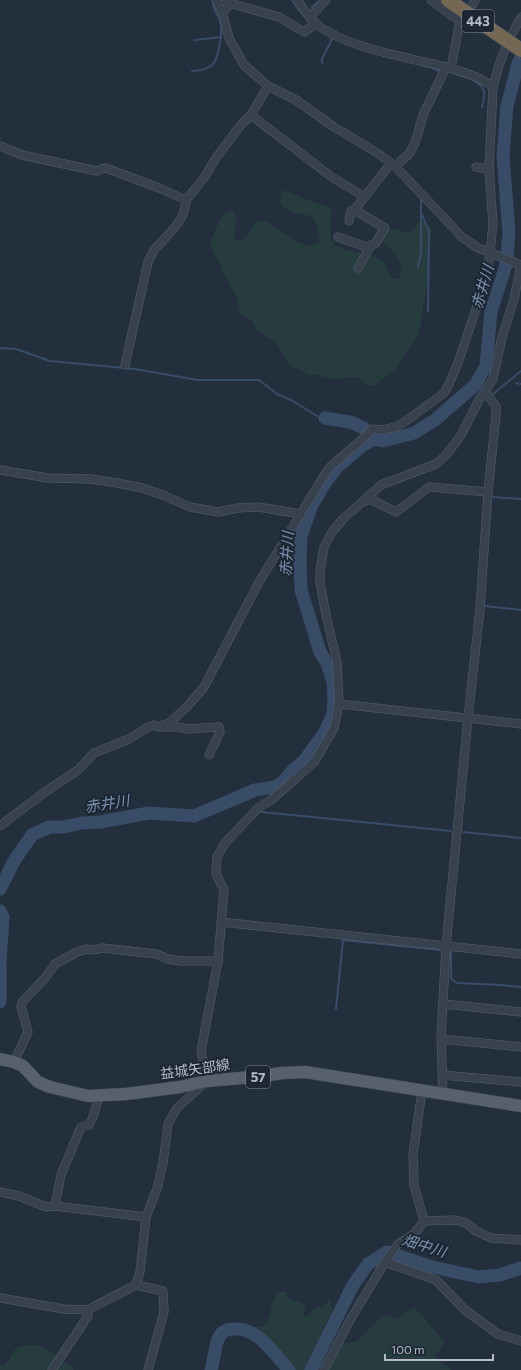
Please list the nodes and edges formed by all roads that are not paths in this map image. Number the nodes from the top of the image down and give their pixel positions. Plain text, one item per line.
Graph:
1 (216, 0) edge
2 (297, 0) edge
3 (326, 0) edge
4 (431, 0) edge
5 (448, 0) edge
6 (229, 2) edge
7 (222, 12) junction
8 (521, 17) edge
9 (312, 20) junction
10 (508, 42) junction
11 (521, 50) edge
12 (449, 68) junction
13 (268, 86) junction
14 (493, 87) junction
15 (251, 115) junction
16 (0, 146) edge
17 (393, 164) junction
18 (476, 167) dead end
19 (489, 169) junction
20 (365, 197) junction
21 (186, 200) junction
22 (355, 209) junction
23 (349, 221) dead end
24 (338, 237) dead end
25 (369, 248) junction
26 (493, 254) junction
27 (520, 264) edge
28 (358, 268) dead end
29 (125, 365) dead end
30 (485, 392) junction
31 (0, 470) edge
32 (488, 492) junction
33 (358, 504) junction
34 (301, 514) junction
35 (339, 704) junction
36 (468, 718) junction
37 (521, 724) edge
38 (158, 727) junction
39 (209, 755) dead end
40 (0, 826) edge
41 (221, 922) junction
42 (446, 946) junction
43 (521, 954) edge
44 (218, 961) junction
45 (443, 1004) junction
46 (521, 1012) edge
47 (442, 1039) junction
48 (521, 1048) edge
49 (6, 1060) edge
50 (442, 1075) junction
51 (207, 1081) junction
52 (521, 1082) edge
53 (422, 1091) junction
54 (443, 1094) junction
55 (99, 1096) junction
56 (521, 1106) edge
57 (0, 1192) edge
58 (55, 1206) junction
59 (146, 1217) junction
60 (424, 1221) junction
61 (521, 1240) edge
62 (385, 1261) junction
63 (136, 1285) junction
64 (0, 1298) edge
65 (87, 1310) junction
66 (521, 1341) edge
67 (52, 1370) edge
68 (148, 1370) edge
69 (324, 1370) edge

1 - 7 street
2 - 9 street
3 - 9 street
4 - 12 street
5 - 10 highway, 443
6 - 7 street
6 - 9 street
7 - 13 street
8 - 10 street
9 - 12 street
10 - 11 highway, 443
10 - 14 street
12 - 14 street
12 - 17 street
13 - 15 street
13 - 17 street
14 - 19 street
15 - 20 street
15 - 21 street
16 - 21 street
17 - 20 street
17 - 26 street
18 - 19 street
19 - 26 street
20 - 22 street
21 - 29 street
22 - 23 street
22 - 25 street
24 - 25 street
25 - 28 street
26 - 27 street
26 - 34 street
27 - 30 street
30 - 32 street
30 - 33 street
31 - 34 street
32 - 33 street
32 - 36 street
33 - 35 street
34 - 38 street
35 - 36 street
35 - 41 street
36 - 37 street
36 - 42 street
38 - 39 street
38 - 40 street
41 - 42 street
41 - 44 street
42 - 43 street
42 - 45 street
44 - 49 street
44 - 51 street
45 - 46 street
45 - 47 street
47 - 48 street
47 - 50 street
49 - 55 main road, 益城矢部線 / 57
50 - 52 street
50 - 54 street
51 - 53 main road, 益城矢部線 / 57
51 - 55 main road, 益城矢部線 / 57
51 - 59 street
53 - 54 main road, 益城矢部線 / 57
53 - 60 street
54 - 56 main road, 益城矢部線 / 57
55 - 58 street
57 - 58 street
58 - 59 street
59 - 63 street
60 - 61 street
60 - 62 street
62 - 66 street
62 - 69 street
63 - 65 street
63 - 68 street
64 - 65 street
65 - 67 street

